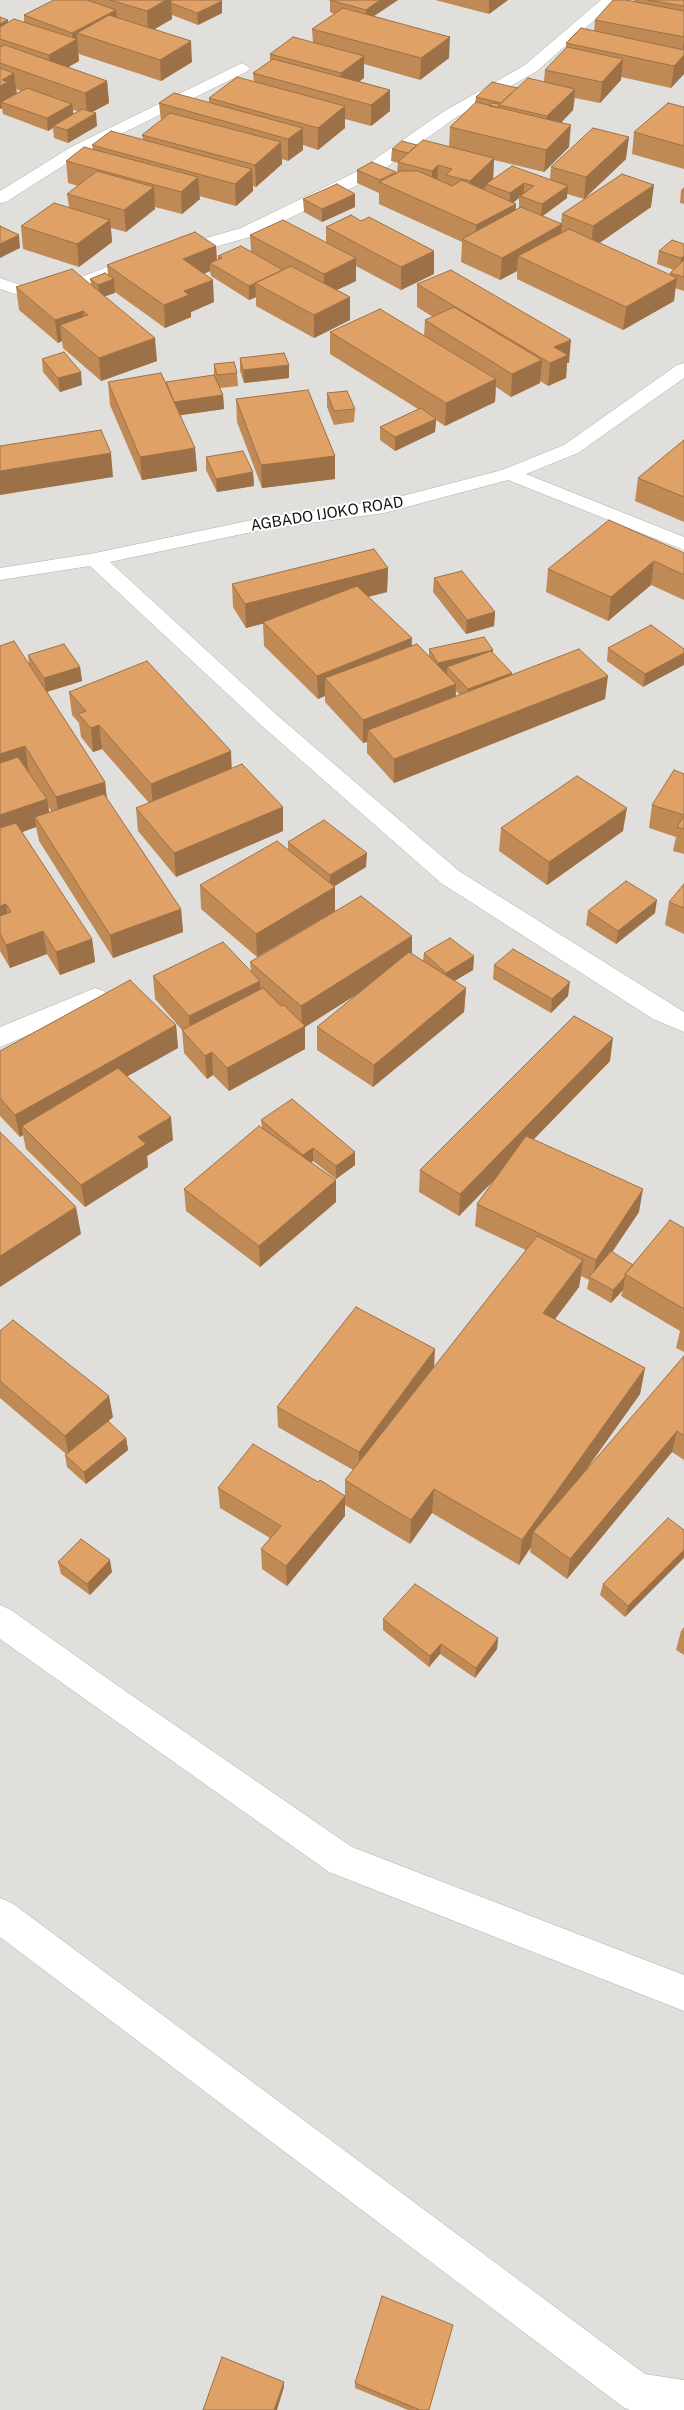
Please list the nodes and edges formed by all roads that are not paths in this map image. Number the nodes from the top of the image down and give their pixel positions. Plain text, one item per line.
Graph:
1 (610, 0) edge
2 (242, 68) dead end
3 (0, 198) edge
4 (0, 283) edge
5 (684, 369) edge
6 (508, 474) junction
7 (684, 544) edge
8 (95, 559) junction
9 (0, 574) edge
10 (95, 997) edge
11 (684, 1023) edge
12 (0, 1038) edge
13 (0, 1620) edge
14 (0, 1915) edge
15 (684, 1993) edge
16 (684, 2400) edge

1 - 4 street
2 - 3 street
5 - 6 street, AGBADO IJOKO ROAD
6 - 7 street
6 - 8 street, AGBADO IJOKO ROAD
8 - 9 street, AGBADO IJOKO ROAD
8 - 11 street
10 - 12 street
13 - 15 street
14 - 16 street

